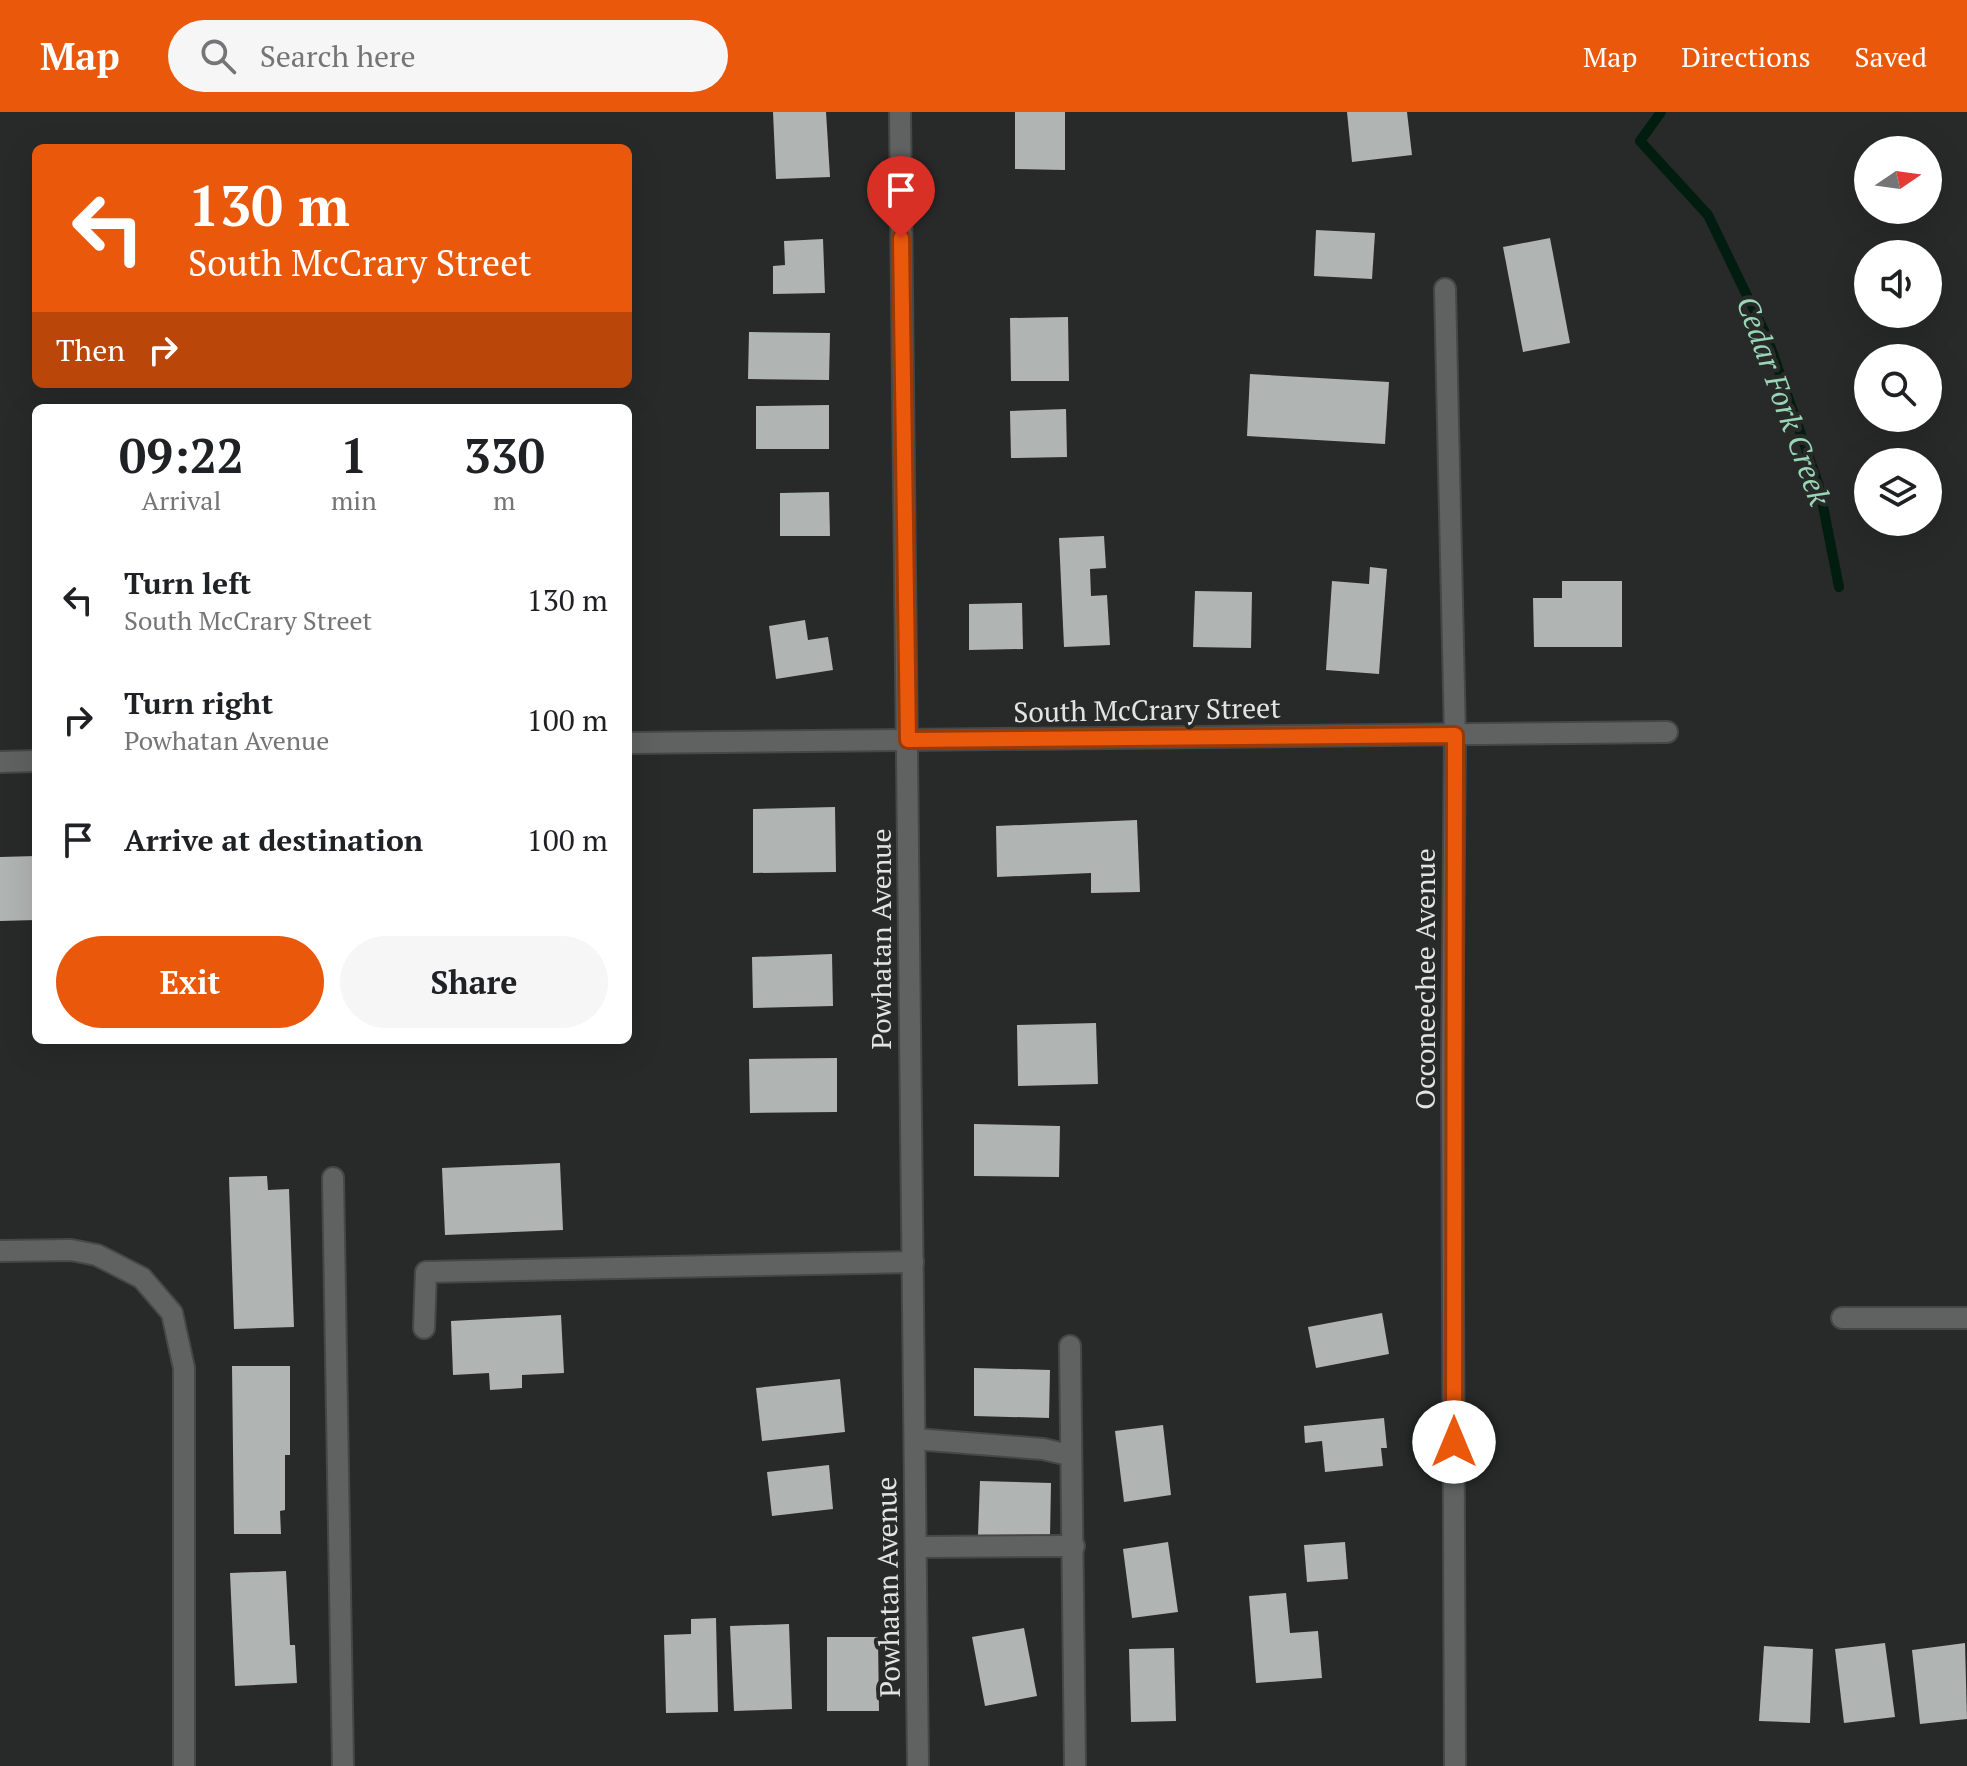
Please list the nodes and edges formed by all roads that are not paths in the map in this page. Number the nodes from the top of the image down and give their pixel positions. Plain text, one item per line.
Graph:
1 (900, 112) edge
2 (1445, 289) dead end
3 (1667, 732) dead end
4 (1455, 735) junction
5 (908, 740) junction
6 (632, 743) edge
7 (32, 761) edge
8 (0, 762) edge
9 (333, 1178) dead end
10 (0, 1251) edge
11 (913, 1262) junction
12 (1842, 1318) dead end
13 (1967, 1318) edge
14 (424, 1328) dead end
15 (1070, 1346) dead end
16 (915, 1439) junction
17 (1069, 1455) junction
18 (1074, 1546) junction
19 (916, 1547) junction
20 (184, 1766) edge
21 (343, 1766) edge
22 (918, 1766) edge
23 (1075, 1766) edge
24 (1455, 1766) edge

1 - 5 street, Powhatan Avenue
2 - 4 street, Occoneechee Avenue
3 - 4 street, South McCrary Street
4 - 5 street, South McCrary Street
4 - 24 street, Occoneechee Avenue
5 - 6 street, South McCrary Street
5 - 11 street, Powhatan Avenue
7 - 8 street
9 - 21 street
10 - 20 street
11 - 14 street
11 - 16 street, Powhatan Avenue
12 - 13 street
15 - 17 street
16 - 17 street
16 - 19 street, Powhatan Avenue
17 - 18 street
18 - 19 street
18 - 23 street
19 - 22 street, Powhatan Avenue

